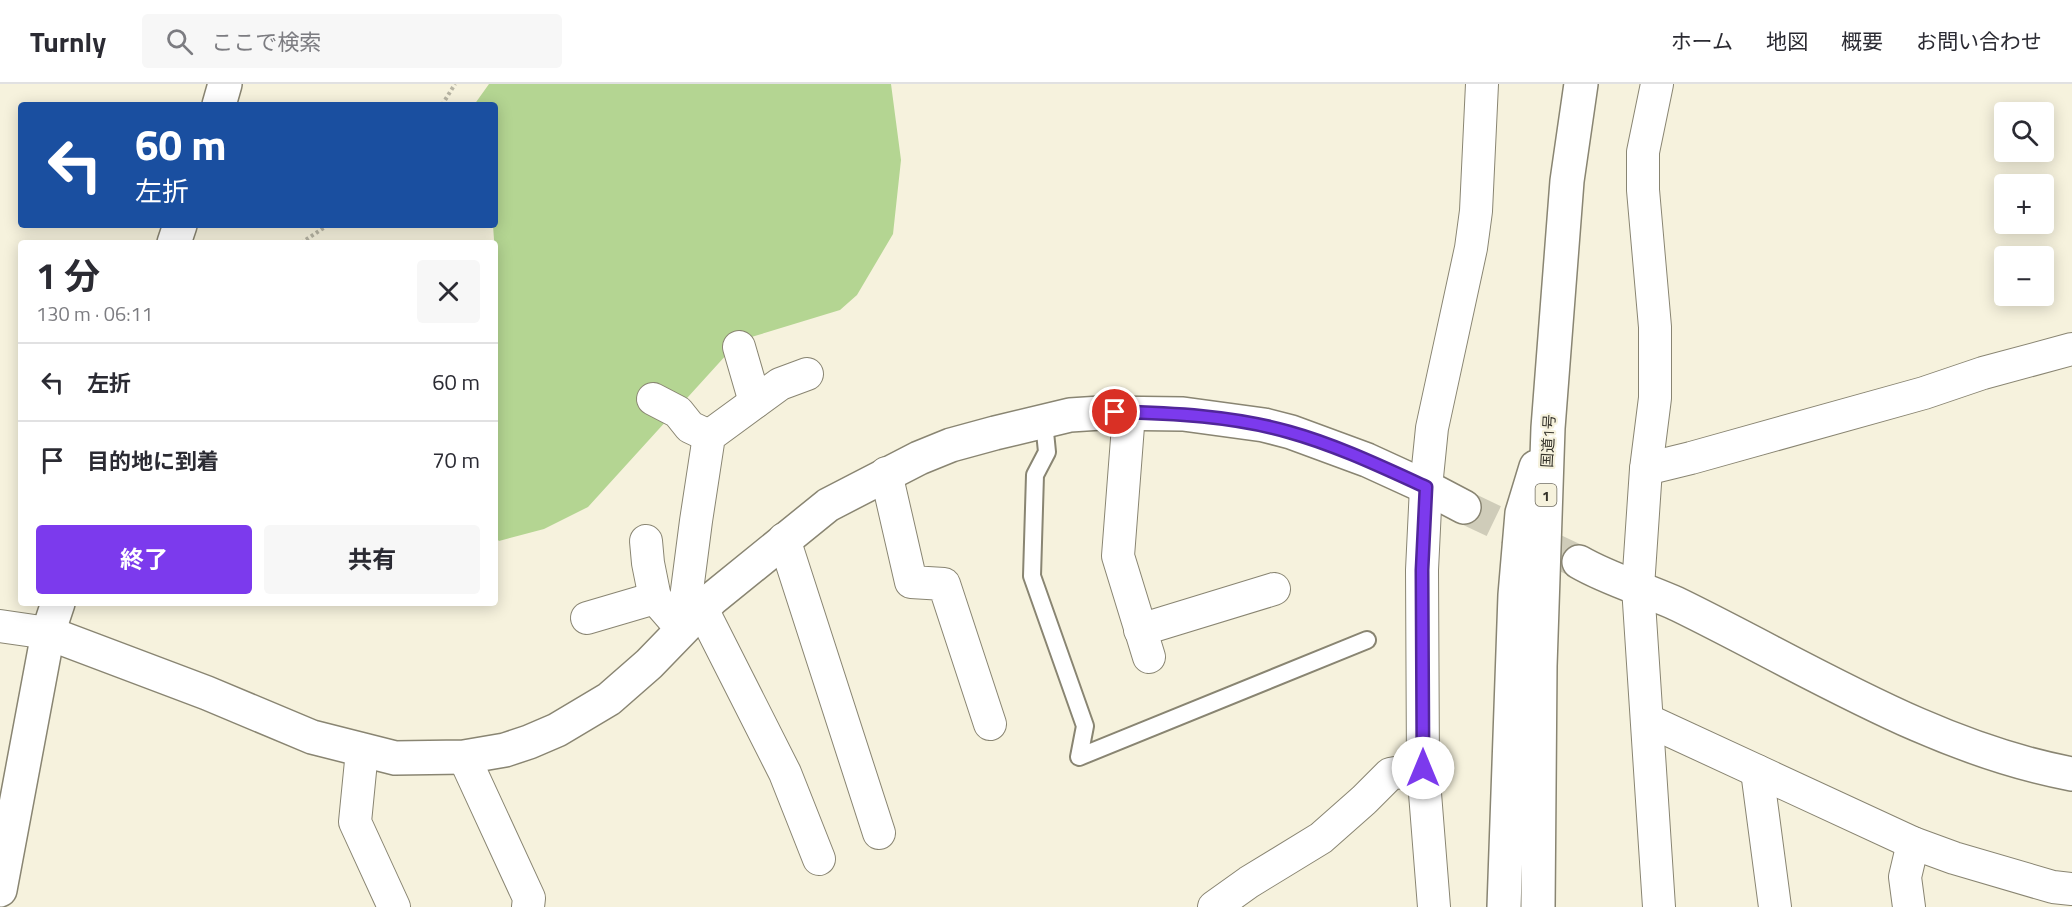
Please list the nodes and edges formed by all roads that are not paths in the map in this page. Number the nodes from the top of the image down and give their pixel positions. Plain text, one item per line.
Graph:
1 (225, 84) edge
2 (1482, 84) edge
3 (1581, 84) edge
4 (1657, 84) edge
5 (220, 102) edge
6 (739, 347) dead end
7 (2072, 349) edge
8 (807, 374) dead end
9 (653, 399) dead end
10 (755, 402) junction
11 (1129, 413) junction
12 (1044, 422) junction
13 (1548, 428) junction
14 (709, 436) junction
15 (1646, 469) junction
16 (886, 473) junction
17 (1426, 487) junction
18 (1464, 507) tunnel mouth
19 (784, 539) junction
20 (646, 541) dead end
21 (1579, 562) tunnel mouth
22 (1638, 587) junction
23 (1274, 589) dead end
24 (655, 598) junction
25 (53, 618) edge
26 (587, 618) dead end
27 (692, 619) junction
28 (0, 626) edge
29 (1367, 640) dead end
30 (1647, 720) junction
31 (990, 724) dead end
32 (362, 751) junction
33 (464, 757) junction
34 (1423, 768) junction
35 (1757, 771) junction
36 (2072, 774) edge
37 (879, 834) dead end
38 (1913, 843) junction
39 (819, 859) dead end
40 (2072, 889) edge
41 (0, 890) edge
42 (1544, 900) edge
43 (394, 907) edge
44 (528, 907) edge
45 (1215, 907) edge
46 (1434, 907) edge
47 (1504, 907) edge
48 (1659, 907) edge
49 (1775, 907) edge
50 (1909, 907) edge

1 - 5 main road
2 - 17 street
3 - 13 main road, 国道1号 / 1
4 - 15 street
6 - 10 street
7 - 15 street
8 - 10 street
9 - 14 street
10 - 14 street
11 - 12 main road
11 - 17 main road
11 - 23 street
12 - 16 main road
12 - 29 lane
13 - 42 main road, 国道1号 / 1
13 - 47 main road, 1
14 - 27 street
15 - 22 street
16 - 19 main road
16 - 31 street
17 - 18 main road
17 - 34 street
19 - 27 main road
19 - 37 street
20 - 24 street
21 - 22 main road
22 - 30 street
22 - 36 main road
24 - 26 street
24 - 27 street
25 - 28 street
25 - 32 main road
25 - 41 main road
27 - 33 main road
27 - 39 street
30 - 35 street
30 - 48 street
32 - 33 main road
32 - 43 street
33 - 44 street
34 - 45 street
34 - 46 street
35 - 38 street
35 - 49 street
38 - 40 street
38 - 50 street

